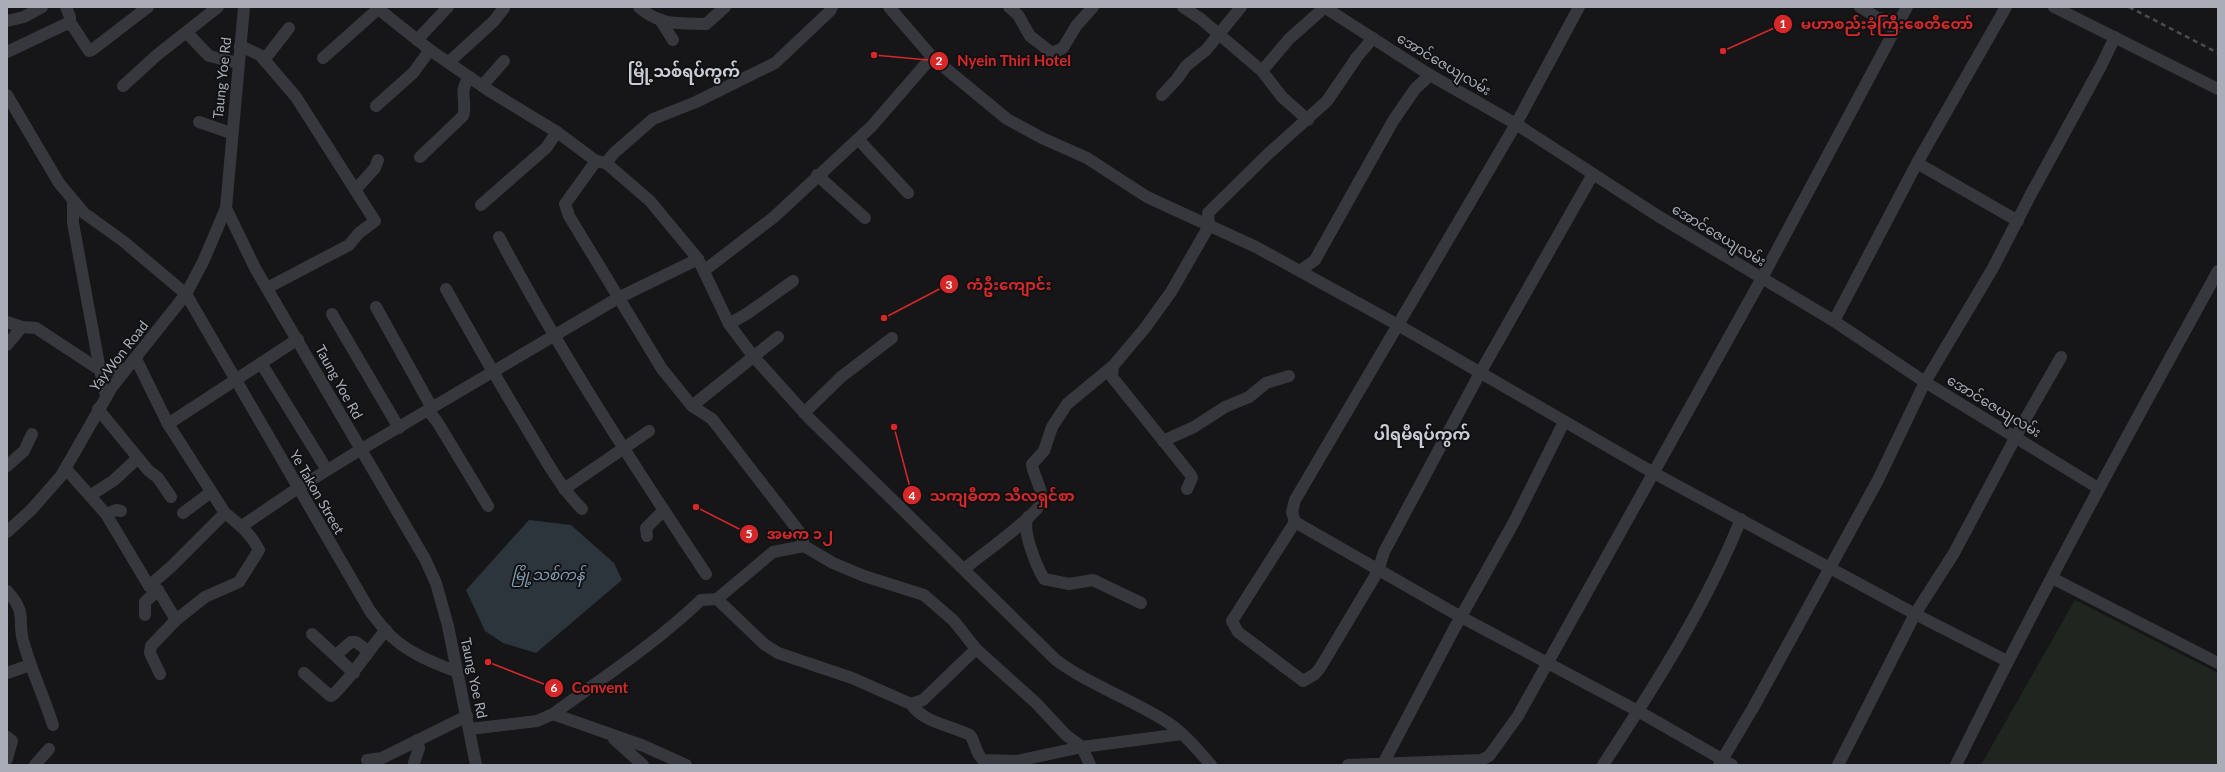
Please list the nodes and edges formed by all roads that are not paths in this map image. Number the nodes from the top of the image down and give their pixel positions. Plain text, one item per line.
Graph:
1 (42, 7) edge
2 (66, 7) edge
3 (148, 7) edge
4 (218, 7) edge
5 (244, 7) edge
6 (448, 7) edge
7 (639, 7) edge
8 (725, 7) edge
9 (832, 7) edge
10 (889, 7) edge
11 (1009, 7) edge
12 (1093, 7) edge
13 (1183, 7) edge
14 (1241, 7) edge
15 (1325, 7) edge
16 (1579, 7) edge
17 (1860, 7) edge
18 (1907, 7) edge
19 (2006, 7) edge
20 (2054, 7) edge
21 (377, 8) edge
22 (504, 8) edge
23 (8, 18) edge
24 (661, 21) junction
25 (1900, 21) junction
26 (70, 24) junction
27 (289, 28) dead end
28 (187, 33) junction
29 (1219, 33) junction
30 (2115, 37) junction
31 (1373, 38) junction
32 (417, 40) junction
33 (673, 40) dead end
34 (240, 46) junction
35 (430, 50) junction
36 (7, 52) edge
37 (323, 58) dead end
38 (933, 58) junction
39 (264, 60) junction
40 (504, 61) dead end
41 (449, 62) junction
42 (238, 63) junction
43 (1262, 71) junction
44 (1430, 75) junction
45 (470, 77) junction
46 (123, 86) dead end
47 (482, 86) junction
48 (2218, 89) edge
49 (7, 95) edge
50 (1162, 95) dead end
51 (376, 106) dead end
52 (1308, 120) junction
53 (199, 122) dead end
54 (1516, 124) junction
55 (557, 132) junction
56 (231, 133) junction
57 (858, 139) junction
58 (420, 157) dead end
59 (378, 160) dead end
60 (601, 162) junction
61 (1918, 163) junction
62 (1594, 174) junction
63 (817, 175) junction
64 (355, 190) junction
65 (908, 193) dead end
66 (73, 201) junction
67 (481, 205) dead end
68 (226, 208) junction
69 (865, 218) dead end
70 (2018, 221) junction
71 (1209, 226) junction
72 (500, 237) dead end
73 (698, 259) junction
74 (705, 270) junction
75 (2218, 271) edge
76 (1300, 272) junction
77 (1762, 278) junction
78 (793, 281) dead end
79 (267, 288) junction
80 (446, 289) dead end
81 (186, 294) junction
82 (618, 298) junction
83 (376, 307) dead end
84 (332, 314) dead end
85 (7, 322) edge
86 (1834, 322) junction
87 (729, 324) junction
88 (1398, 325) junction
89 (22, 327) junction
90 (554, 336) junction
91 (778, 337) dead end
92 (892, 338) dead end
93 (298, 340) junction
94 (7, 345) edge
95 (753, 356) junction
96 (2061, 357) dead end
97 (136, 359) junction
98 (261, 363) junction
99 (1113, 366) junction
100 (125, 369) junction
101 (100, 370) junction
102 (492, 372) junction
103 (1480, 373) junction
104 (1289, 376) dead end
105 (234, 380) junction
106 (1924, 382) junction
107 (106, 396) junction
108 (692, 406) junction
109 (98, 409) junction
110 (430, 409) junction
111 (804, 413) junction
112 (1564, 422) junction
113 (168, 424) junction
114 (399, 428) junction
115 (649, 430) dead end
116 (32, 434) dead end
117 (2016, 437) junction
118 (1163, 441) junction
119 (622, 448) junction
120 (360, 450) junction
121 (138, 458) junction
122 (9, 460) edge
123 (66, 469) junction
124 (327, 470) junction
125 (1652, 472) junction
126 (298, 488) junction
127 (2098, 488) junction
128 (564, 489) junction
129 (1187, 489) dead end
130 (211, 492) junction
131 (91, 495) junction
132 (171, 497) dead end
133 (488, 506) dead end
134 (582, 510) dead end
135 (664, 510) junction
136 (121, 511) dead end
137 (183, 513) dead end
138 (225, 513) junction
139 (106, 514) junction
140 (1028, 517) junction
141 (1741, 519) junction
142 (1295, 522) junction
143 (242, 526) junction
144 (7, 532) edge
145 (647, 536) dead end
146 (804, 546) junction
147 (1828, 567) junction
148 (964, 569) junction
149 (1378, 571) junction
150 (706, 574) dead end
151 (2052, 578) junction
152 (153, 588) junction
153 (7, 591) edge
154 (717, 599) junction
155 (1141, 603) dead end
156 (1915, 614) junction
157 (146, 615) dead end
158 (1461, 617) junction
159 (176, 620) junction
160 (386, 630) junction
161 (312, 634) dead end
162 (976, 649) junction
163 (368, 651) junction
164 (336, 655) junction
165 (2007, 661) junction
166 (1548, 663) junction
167 (2218, 663) edge
168 (30, 664) junction
169 (457, 672) junction
170 (7, 673) edge
171 (304, 673) dead end
172 (354, 673) junction
173 (160, 674) dead end
174 (911, 704) junction
175 (1638, 711) junction
176 (553, 714) junction
177 (467, 716) junction
178 (53, 725) dead end
179 (470, 729) junction
180 (603, 731) junction
181 (1182, 734) junction
182 (7, 737) edge
183 (417, 740) junction
184 (1082, 747) junction
185 (49, 749) dead end
186 (7, 759) edge
187 (367, 760) dead end
188 (382, 761) edge
189 (1384, 762) junction
190 (414, 763) dead end
191 (1483, 763) edge
192 (1725, 763) edge
193 (36, 765) edge
194 (476, 765) edge
195 (643, 765) edge
196 (686, 765) edge
197 (1090, 765) edge
198 (1211, 765) edge
199 (1348, 765) edge
200 (1603, 765) edge
201 (1838, 765) edge
202 (1956, 765) edge

1 - 23 street
2 - 26 street
3 - 26 street
4 - 28 street
5 - 34 street, Taung Yoe Rd
6 - 32 street
7 - 24 street
8 - 24 street
9 - 60 street
10 - 38 street
11 - 12 street
13 - 29 street
14 - 29 street
15 - 31 street, အောင်ဇေယျလမ်း
15 - 43 street
16 - 54 street
17 - 25 street
18 - 25 street
19 - 61 street
20 - 30 street
21 - 32 street
21 - 37 street
22 - 41 street
24 - 33 street
25 - 77 street
26 - 36 street
27 - 39 street
28 - 42 street
28 - 46 street
29 - 43 street
29 - 50 street
30 - 48 street
30 - 70 street
31 - 44 street, အောင်ဇေယျလမ်း
31 - 52 street
32 - 35 street
34 - 39 street
34 - 42 street, Taung Yoe Rd
35 - 41 street
35 - 51 street
38 - 57 street
38 - 71 street
39 - 64 street
40 - 47 street
41 - 45 street
42 - 56 street, Taung Yoe Rd
43 - 52 street
44 - 54 street, အောင်ဇေယျလမ်း
44 - 76 street
45 - 47 street
45 - 58 street
47 - 55 street
49 - 66 street
52 - 71 street
53 - 56 street
54 - 62 street, အောင်ဇေယျလမ်း
54 - 88 street
55 - 60 street
55 - 67 street
56 - 68 street, Taung Yoe Rd
57 - 63 street
57 - 65 street
59 - 64 street
60 - 73 street
60 - 82 street
61 - 70 street
61 - 86 street
62 - 77 street, အောင်ဇေယျလမ်း
62 - 103 street
63 - 69 street
63 - 74 street
64 - 79 street
66 - 81 street
66 - 101 street
68 - 79 street, Taung Yoe Rd
68 - 81 street, YayWon Road
70 - 106 street
71 - 76 street
71 - 99 street
72 - 90 street
73 - 74 street
73 - 82 street
74 - 87 street
75 - 127 street
76 - 88 street
77 - 86 street, အောင်ဇေယျလမ်း
77 - 125 street
78 - 87 street
79 - 93 street, Taung Yoe Rd
80 - 102 street
81 - 97 street, YayWon Road
81 - 105 street, Ye Takon Street
82 - 90 street
82 - 108 street
83 - 110 street
84 - 114 street
85 - 89 street
86 - 106 street, အောင်ဇေယျလမ်း
87 - 95 street
88 - 103 street
88 - 142 street
89 - 94 street
89 - 101 street
90 - 102 street
90 - 119 street
91 - 95 street
92 - 111 street
93 - 98 street
93 - 120 street, Taung Yoe Rd
95 - 108 street
95 - 111 street
96 - 117 street
97 - 100 street, YayWon Road
97 - 113 street
98 - 105 street
98 - 124 street
99 - 118 street
99 - 140 street
100 - 101 street
100 - 107 street, YayWon Road
101 - 107 street
102 - 110 street
102 - 128 street
103 - 112 street
103 - 149 street
104 - 118 street
105 - 113 street
105 - 126 street, Ye Takon Street
106 - 117 street, အောင်ဇေယျလမ်း
106 - 147 street
107 - 109 street, YayWon Road
108 - 146 street
109 - 121 street
109 - 123 street, YayWon Road
110 - 114 street
110 - 133 street
111 - 148 street
112 - 125 street
112 - 158 street
113 - 130 street
114 - 120 street
115 - 119 street
116 - 122 street
117 - 127 street, အောင်ဇေယျလမ်း
117 - 156 street
118 - 129 street
119 - 128 street
119 - 135 street
120 - 124 street
120 - 169 street, Taung Yoe Rd
121 - 131 street
121 - 132 street
123 - 131 street
123 - 144 street, YayWon Road
124 - 126 street
125 - 141 street
125 - 166 street
126 - 143 street
126 - 160 street, Ye Takon Street
127 - 151 street
128 - 134 street
130 - 137 street
130 - 138 street
131 - 139 street
135 - 145 street
135 - 150 street
136 - 139 street
138 - 143 street
138 - 152 street
139 - 152 street
140 - 148 street
140 - 155 street
141 - 147 street
141 - 175 street
142 - 149 street
142 - 149 street
143 - 159 street
146 - 154 street
146 - 162 street
147 - 156 street
147 - 192 street
148 - 181 street
149 - 158 street
151 - 165 street
151 - 167 street
152 - 157 street
152 - 159 street
153 - 168 street
154 - 174 street
154 - 176 street
156 - 165 street
156 - 201 street
158 - 166 street
158 - 189 street
159 - 173 street
160 - 163 street
160 - 169 street, Ye Takon Street
161 - 164 street
162 - 174 street
162 - 184 street
163 - 164 street
163 - 172 street
164 - 172 street
165 - 202 street
166 - 175 street
166 - 191 street
168 - 170 street
168 - 178 street
169 - 177 street, Taung Yoe Rd
171 - 172 street
174 - 184 street
175 - 192 street
175 - 200 street
176 - 179 street
176 - 180 street
177 - 179 street, Taung Yoe Rd
177 - 183 street
179 - 194 street, Taung Yoe Rd
180 - 195 street
180 - 196 street
181 - 184 street
181 - 198 street
182 - 186 street
183 - 188 street
183 - 190 street
184 - 197 street
185 - 193 street
187 - 188 street
189 - 191 street
189 - 199 street

